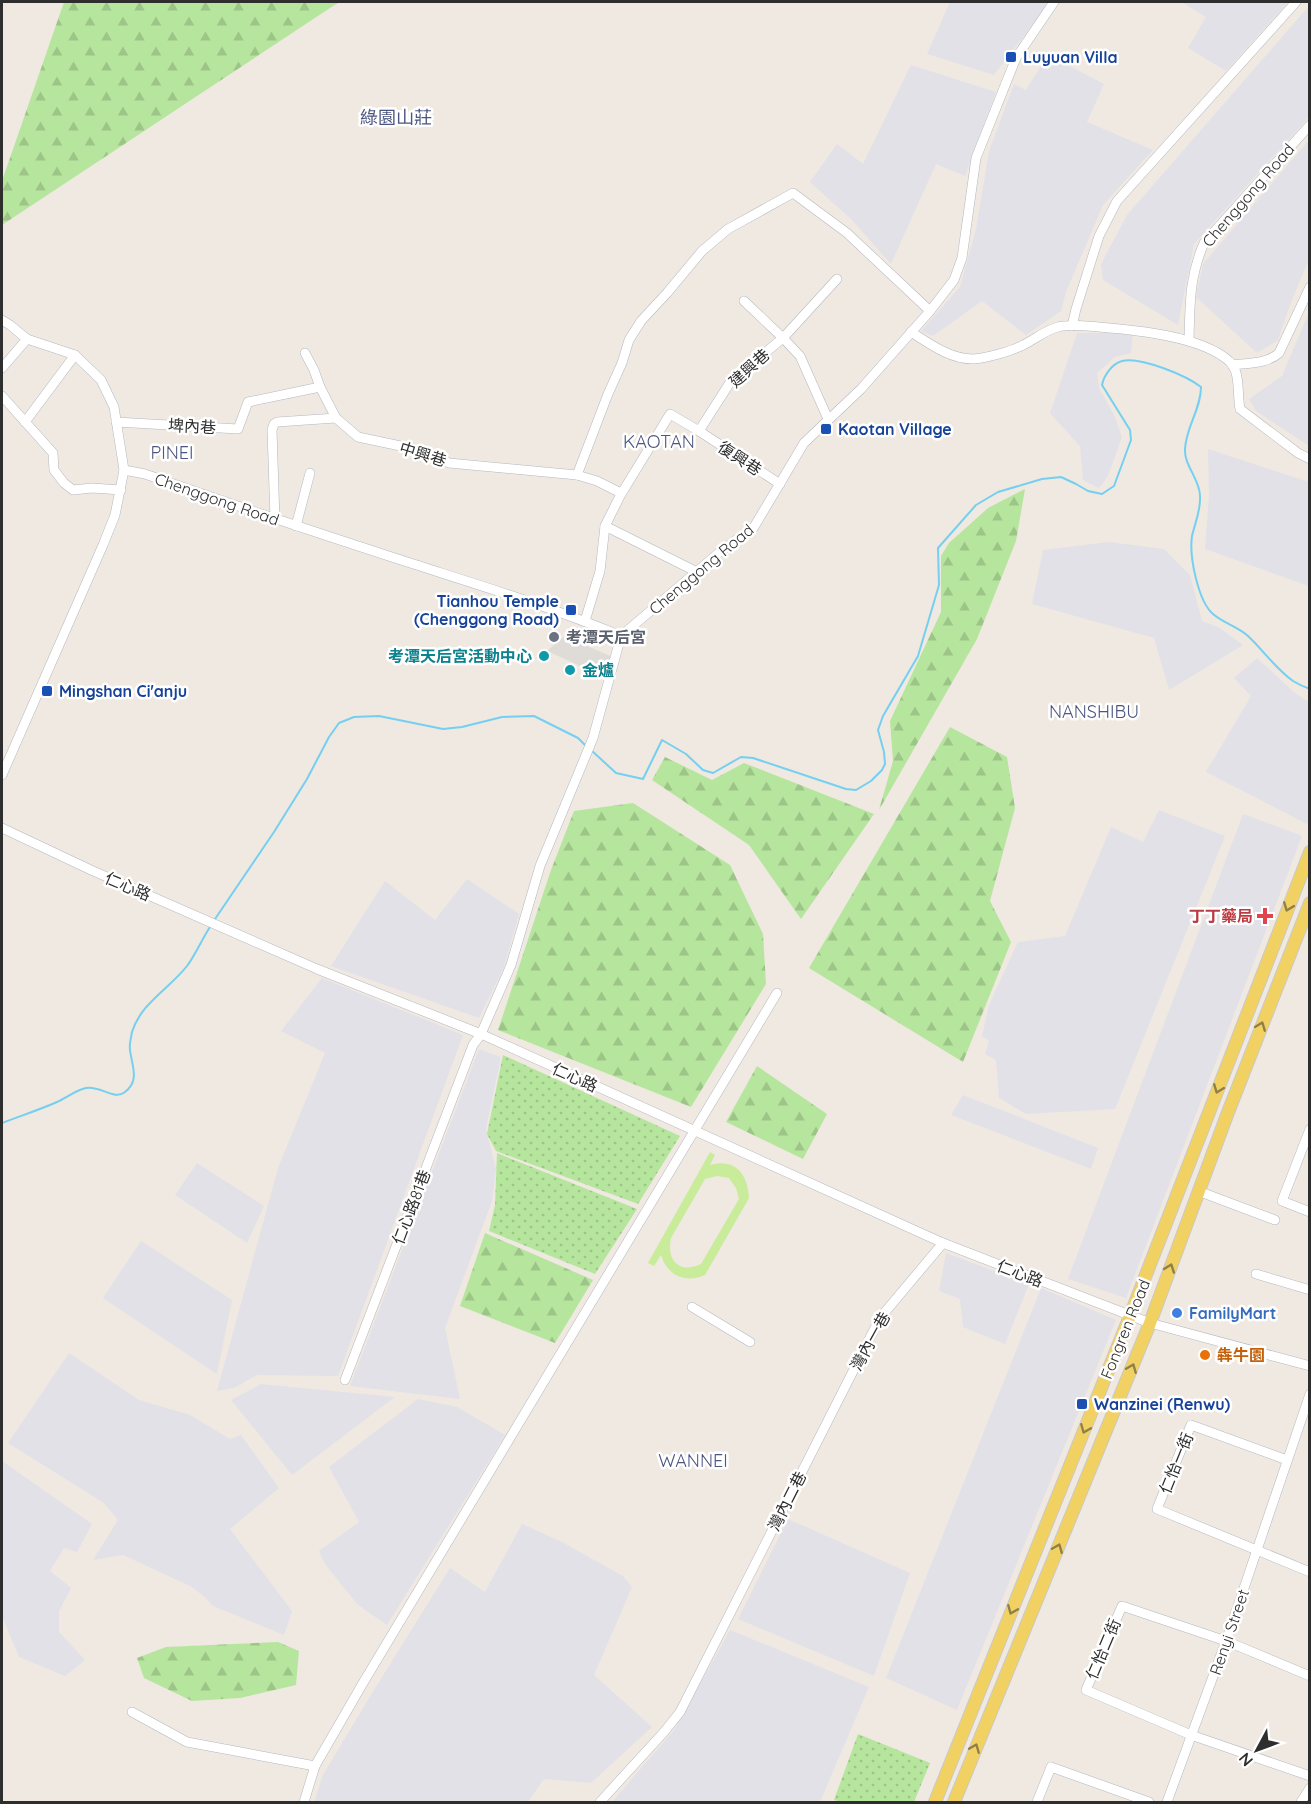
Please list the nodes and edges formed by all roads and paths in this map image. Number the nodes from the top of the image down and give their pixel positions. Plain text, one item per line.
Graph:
1 (1054, 2) edge
2 (1296, 2) edge
3 (1310, 125) edge
4 (837, 279) dead end
5 (1310, 287) edge
6 (744, 301) dead end
7 (930, 311) junction
8 (2, 320) edge
9 (1072, 326) junction
10 (911, 332) junction
11 (783, 338) junction
12 (27, 339) junction
13 (1189, 341) junction
14 (305, 353) dead end
15 (75, 356) junction
16 (1233, 365) junction
17 (2, 368) edge
18 (320, 387) junction
19 (2, 396) edge
20 (336, 418) junction
21 (828, 420) junction
22 (25, 422) junction
23 (116, 422) junction
24 (699, 431) junction
25 (1310, 459) edge
26 (124, 470) junction
27 (310, 472) dead end
28 (577, 475) junction
29 (780, 484) junction
30 (121, 490) junction
31 (621, 493) junction
32 (275, 520) junction
33 (296, 526) junction
34 (605, 526) junction
35 (697, 572) junction
36 (585, 621) junction
37 (621, 636) junction
38 (2, 775) edge
39 (2, 828) edge
40 (1310, 852) edge
41 (1310, 903) edge
42 (777, 993) dead end
43 (481, 1034) junction
44 (1310, 1129) edge
45 (694, 1130) junction
46 (1198, 1191) junction
47 (1310, 1212) edge
48 (1275, 1220) dead end
49 (943, 1243) junction
50 (1256, 1274) dead end
51 (1310, 1290) edge
52 (692, 1307) dead end
53 (1130, 1316) junction
54 (1150, 1323) junction
55 (750, 1342) dead end
56 (1310, 1366) edge
57 (345, 1380) dead end
58 (1310, 1394) edge
59 (1307, 1412) edge
60 (813, 1449) joint
61 (1287, 1460) junction
62 (1257, 1551) junction
63 (1310, 1572) edge
64 (1226, 1641) junction
65 (1310, 1676) edge
66 (132, 1712) dead end
67 (1191, 1735) junction
68 (315, 1766) junction
69 (1310, 1776) edge
70 (1310, 1788) edge
71 (304, 1803) edge
72 (600, 1803) edge
73 (935, 1803) edge
74 (954, 1803) edge
75 (1037, 1803) edge
76 (1149, 1803) edge
77 (1167, 1803) edge
78 (1301, 1803) edge

1 - 7 street, Chenggong Road
2 - 9 street
3 - 13 street, Chenggong Road
4 - 11 street, 建興巷
5 - 16 street
6 - 11 street, 建興巷
7 - 10 street, Chenggong Road
7 - 28 street
8 - 12 street
9 - 10 street
9 - 13 street
10 - 21 street, Chenggong Road
11 - 21 street, 建興巷
11 - 24 street, 建興巷
12 - 15 street
12 - 17 street
13 - 16 street
14 - 18 street, 中興巷
15 - 22 street
15 - 23 street
16 - 25 street
18 - 20 street, 中興巷
18 - 23 street, 埤內巷
19 - 22 street
20 - 28 street, 中興巷
20 - 32 street
21 - 29 street, Chenggong Road
22 - 30 street
23 - 26 street
24 - 29 street, 復興巷
24 - 31 street, 復興巷
26 - 30 street
26 - 32 street, Chenggong Road
27 - 33 street
28 - 31 street, 中興巷
29 - 35 street, Chenggong Road
30 - 38 street
31 - 34 street
32 - 33 street, Chenggong Road
33 - 36 street, Chenggong Road
34 - 35 street
34 - 36 street
35 - 37 street, Chenggong Road
36 - 37 street, Chenggong Road
37 - 43 street
39 - 43 street, 仁心路
40 -> 53 main road, Fongren Road
46 -> 41 main road, Fongren Road
42 - 45 street
43 - 45 street, 仁心路
43 - 57 street, 仁心路81巷
44 - 47 street
45 - 49 street, 仁心路
45 - 68 street
46 - 48 street
54 -> 46 main road, Fongren Road
49 - 53 street, 仁心路
49 - 60 street, 灣內一巷
50 - 51 street
52 - 55 street
53 - 54 street, 仁心路
53 -> 73 main road, Fongren Road
54 - 56 street, 仁心路
74 -> 54 main road, Fongren Road
58 - 59 street, Renyi Street
59 - 61 street, Renyi Street
60 - 72 street, 灣內二巷
61 - 62 street, Renyi Street
61 - 62 street, 仁怡一街
62 - 63 street, 仁怡一街
62 - 64 street, Renyi Street
64 - 65 street, 仁怡二街
64 - 67 street, Renyi Street
64 - 67 street, 仁怡二街
66 - 68 street
67 - 69 street, 仁怡二街
67 - 77 street, Renyi Street
68 - 71 street
70 - 78 street
75 - 76 street

